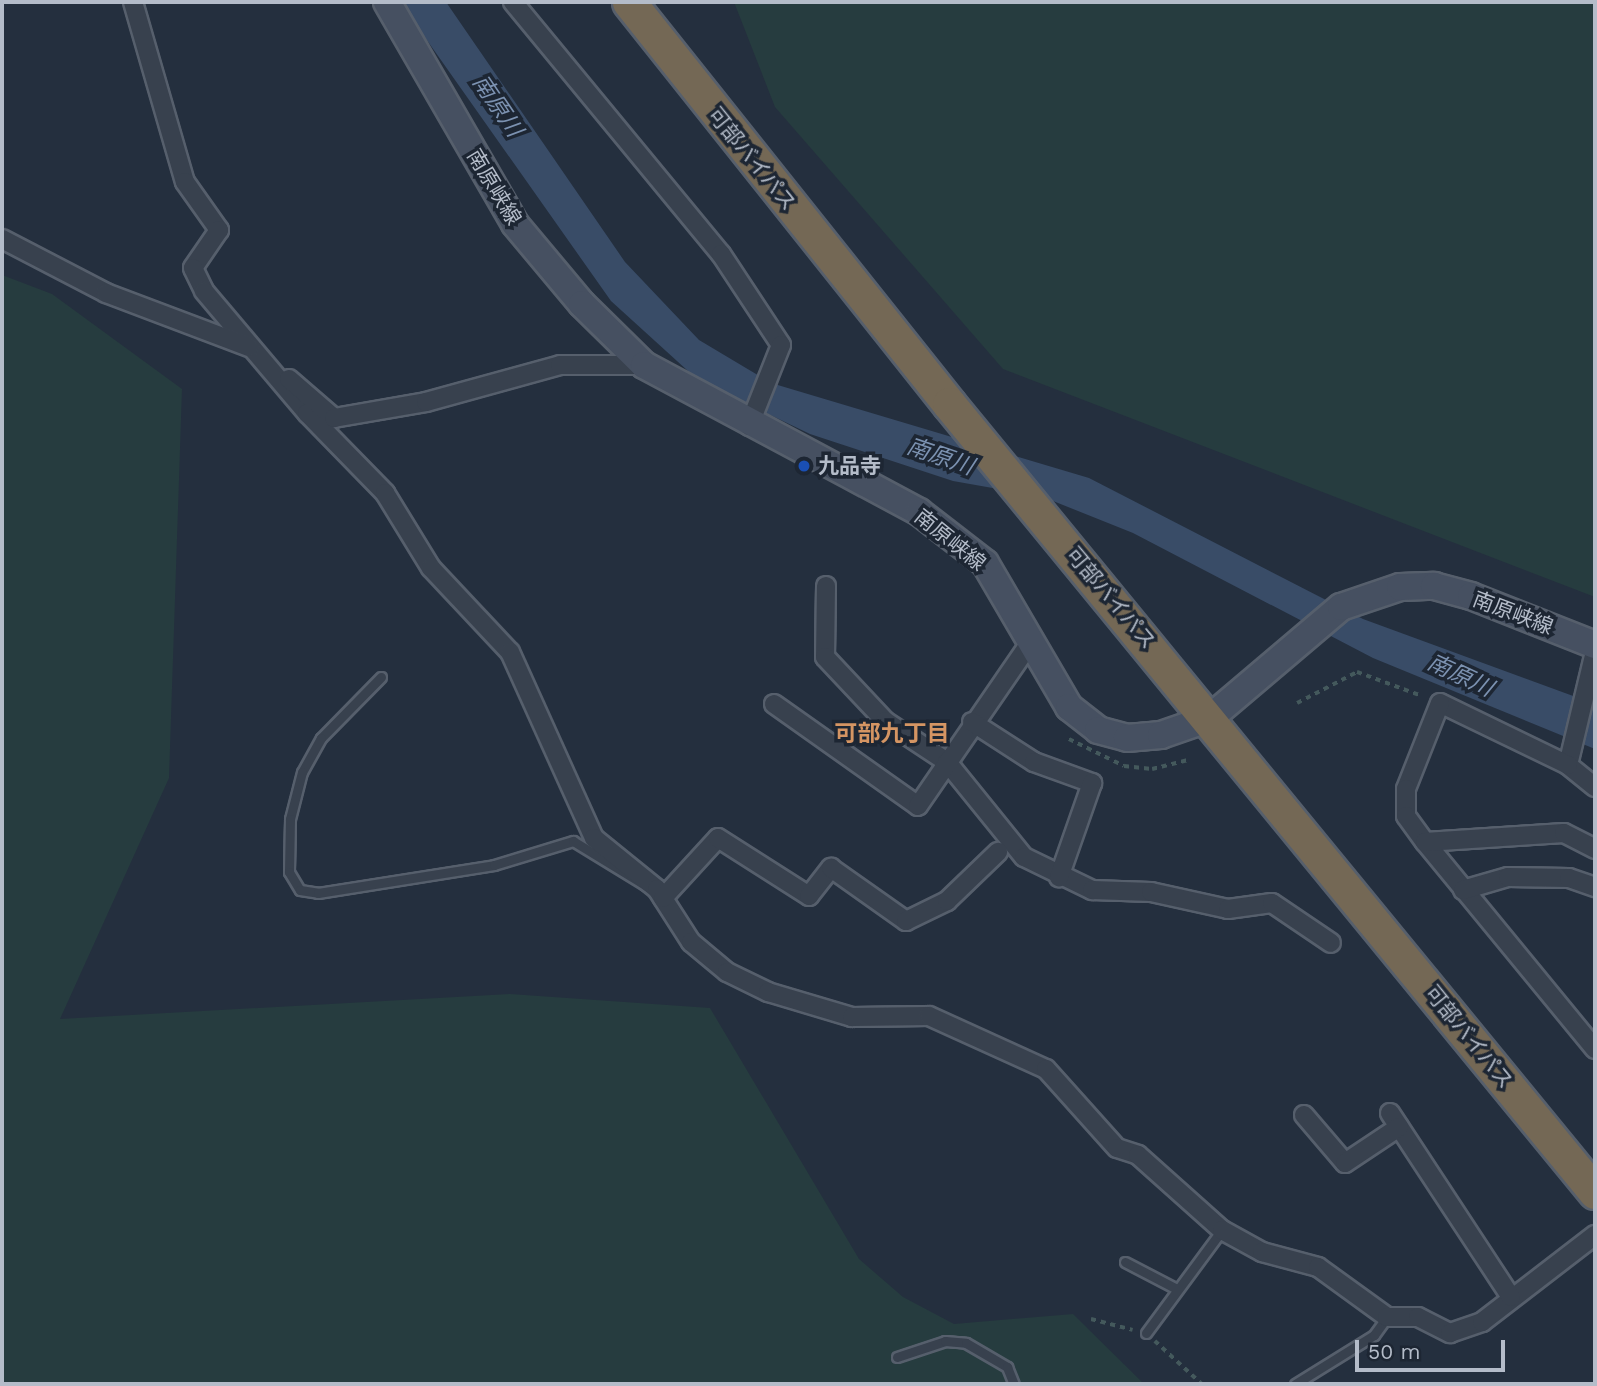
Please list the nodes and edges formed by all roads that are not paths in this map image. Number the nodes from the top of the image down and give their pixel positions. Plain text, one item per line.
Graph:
1 (134, 2) edge
2 (387, 2) edge
3 (513, 2) edge
4 (629, 2) edge
5 (2, 239) edge
6 (252, 348) junction
7 (644, 365) junction
8 (278, 380) junction
9 (751, 419) junction
10 (826, 586) dead end
11 (1032, 640) junction
12 (1595, 645) edge
13 (1595, 652) edge
14 (381, 677) dead end
15 (774, 704) dead end
16 (1210, 718) junction
17 (972, 722) junction
18 (947, 762) junction
19 (1568, 765) junction
20 (1595, 787) edge
21 (1425, 842) junction
22 (1595, 849) edge
23 (998, 852) dead end
24 (1059, 877) junction
25 (1595, 887) edge
26 (1463, 890) junction
27 (660, 893) junction
28 (1331, 943) dead end
29 (1595, 1049) edge
30 (1304, 1115) dead end
31 (1595, 1192) edge
32 (1222, 1230) junction
33 (1595, 1235) edge
34 (1125, 1262) dead end
35 (1177, 1289) junction
36 (1511, 1297) junction
37 (1387, 1317) junction
38 (1146, 1333) road end
39 (897, 1357) dead end
40 (1014, 1384) edge
41 (1296, 1384) edge

1 - 6 street
2 - 7 main road, 南原峡線
3 - 9 street
4 - 16 highway, 可部バイパス
5 - 6 street
6 - 8 street
7 - 8 street
7 - 9 main road, 南原峡線
8 - 27 street
9 - 11 main road, 南原峡線
10 - 18 street
11 - 16 main road, 南原峡線
11 - 17 street
12 - 16 main road, 南原峡線
13 - 19 street
14 - 27 lane
15 - 18 street
16 - 31 highway, 可部バイパス
17 - 18 street
17 - 24 street
18 - 24 street
19 - 20 street
19 - 21 street
21 - 22 street
21 - 26 street
23 - 27 street
24 - 28 street
25 - 26 street
26 - 29 street
27 - 32 street
30 - 36 street
32 - 35 lane
32 - 37 street
33 - 36 street
34 - 35 lane
35 - 38 lane
36 - 37 street
37 - 41 lane
39 - 40 lane

